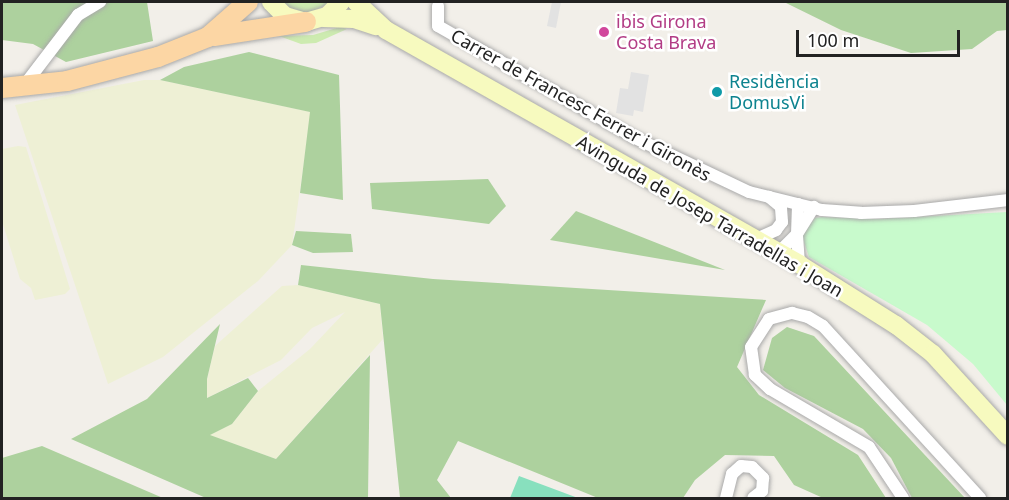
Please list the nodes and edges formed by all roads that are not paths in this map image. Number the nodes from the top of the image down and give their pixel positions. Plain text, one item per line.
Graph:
1 (100, 2) edge
2 (248, 2) edge
3 (271, 2) edge
4 (341, 2) edge
5 (356, 2) edge
6 (438, 6) dead end
7 (315, 20) junction
8 (386, 30) junction
9 (208, 37) junction
10 (23, 87) junction
11 (2, 88) edge
12 (768, 197) junction
13 (1008, 200) edge
14 (798, 204) junction
15 (814, 207) junction
16 (782, 222) junction
17 (797, 234) junction
18 (754, 240) junction
19 (778, 253) junction
20 (799, 264) junction
21 (1008, 436) edge
22 (726, 498) edge
23 (753, 498) edge
24 (903, 498) edge
25 (980, 498) edge

1 - 10 street
2 - 9 main road
3 - 7 main road
4 - 7 main road
5 - 8 main road, Avinguda de Josep Tarradellas i Joan
6 - 12 street, Carrer de Francesc Ferrer i Gironès
7 - 8 main road, Avinguda de Josep Tarradellas i Joan
7 - 9 main road
8 - 18 main road, Avinguda de Josep Tarradellas i Joan
9 - 10 main road
10 - 11 main road
12 - 14 street, Carrer de Francesc Ferrer i Gironès
12 - 16 street
13 - 15 street, Carrer de Francesc Ferrer i Gironès
14 - 15 street, Carrer de Francesc Ferrer i Gironès
14 - 16 street
14 - 17 street
15 - 17 street
16 - 18 street
16 - 19 street
17 - 19 street
17 - 20 street
18 - 19 main road, Avinguda de Josep Tarradellas i Joan
19 - 20 main road, Avinguda de Josep Tarradellas i Joan
20 - 21 main road, Avinguda de Josep Tarradellas i Joan
22 - 23 street
24 - 25 street

